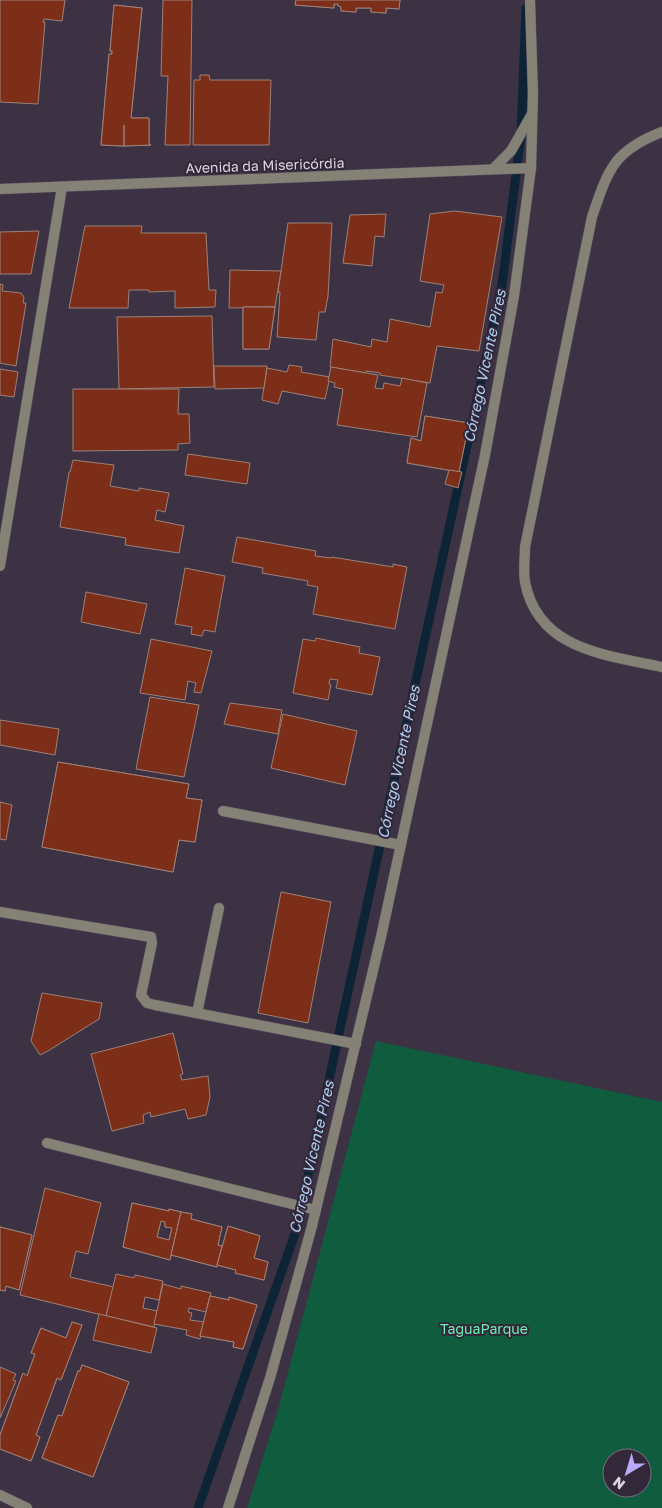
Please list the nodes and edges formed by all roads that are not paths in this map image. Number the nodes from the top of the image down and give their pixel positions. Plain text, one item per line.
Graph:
1 (530, 0) edge
2 (532, 113) junction
3 (662, 132) edge
4 (531, 168) junction
5 (493, 170) junction
6 (62, 187) junction
7 (0, 189) edge
8 (0, 566) edge
9 (662, 667) edge
10 (224, 811) dead end
11 (401, 845) junction
12 (219, 908) dead end
13 (0, 912) edge
14 (197, 1013) junction
15 (356, 1044) junction
16 (47, 1143) dead end
17 (316, 1210) junction
18 (0, 1495) edge
19 (27, 1508) edge
20 (228, 1508) edge

1 - 2 street
2 - 4 street
2 - 5 street
3 - 9 street
4 - 5 street, Avenida da Misericórdia
4 - 11 street
5 - 6 street, Avenida da Misericórdia
6 - 7 street, Avenida da Misericórdia
6 - 8 street
10 - 11 street
11 - 15 street
12 - 14 street
13 - 14 street
14 - 15 street
15 - 17 street
16 - 17 street
17 - 20 street
18 - 19 street

